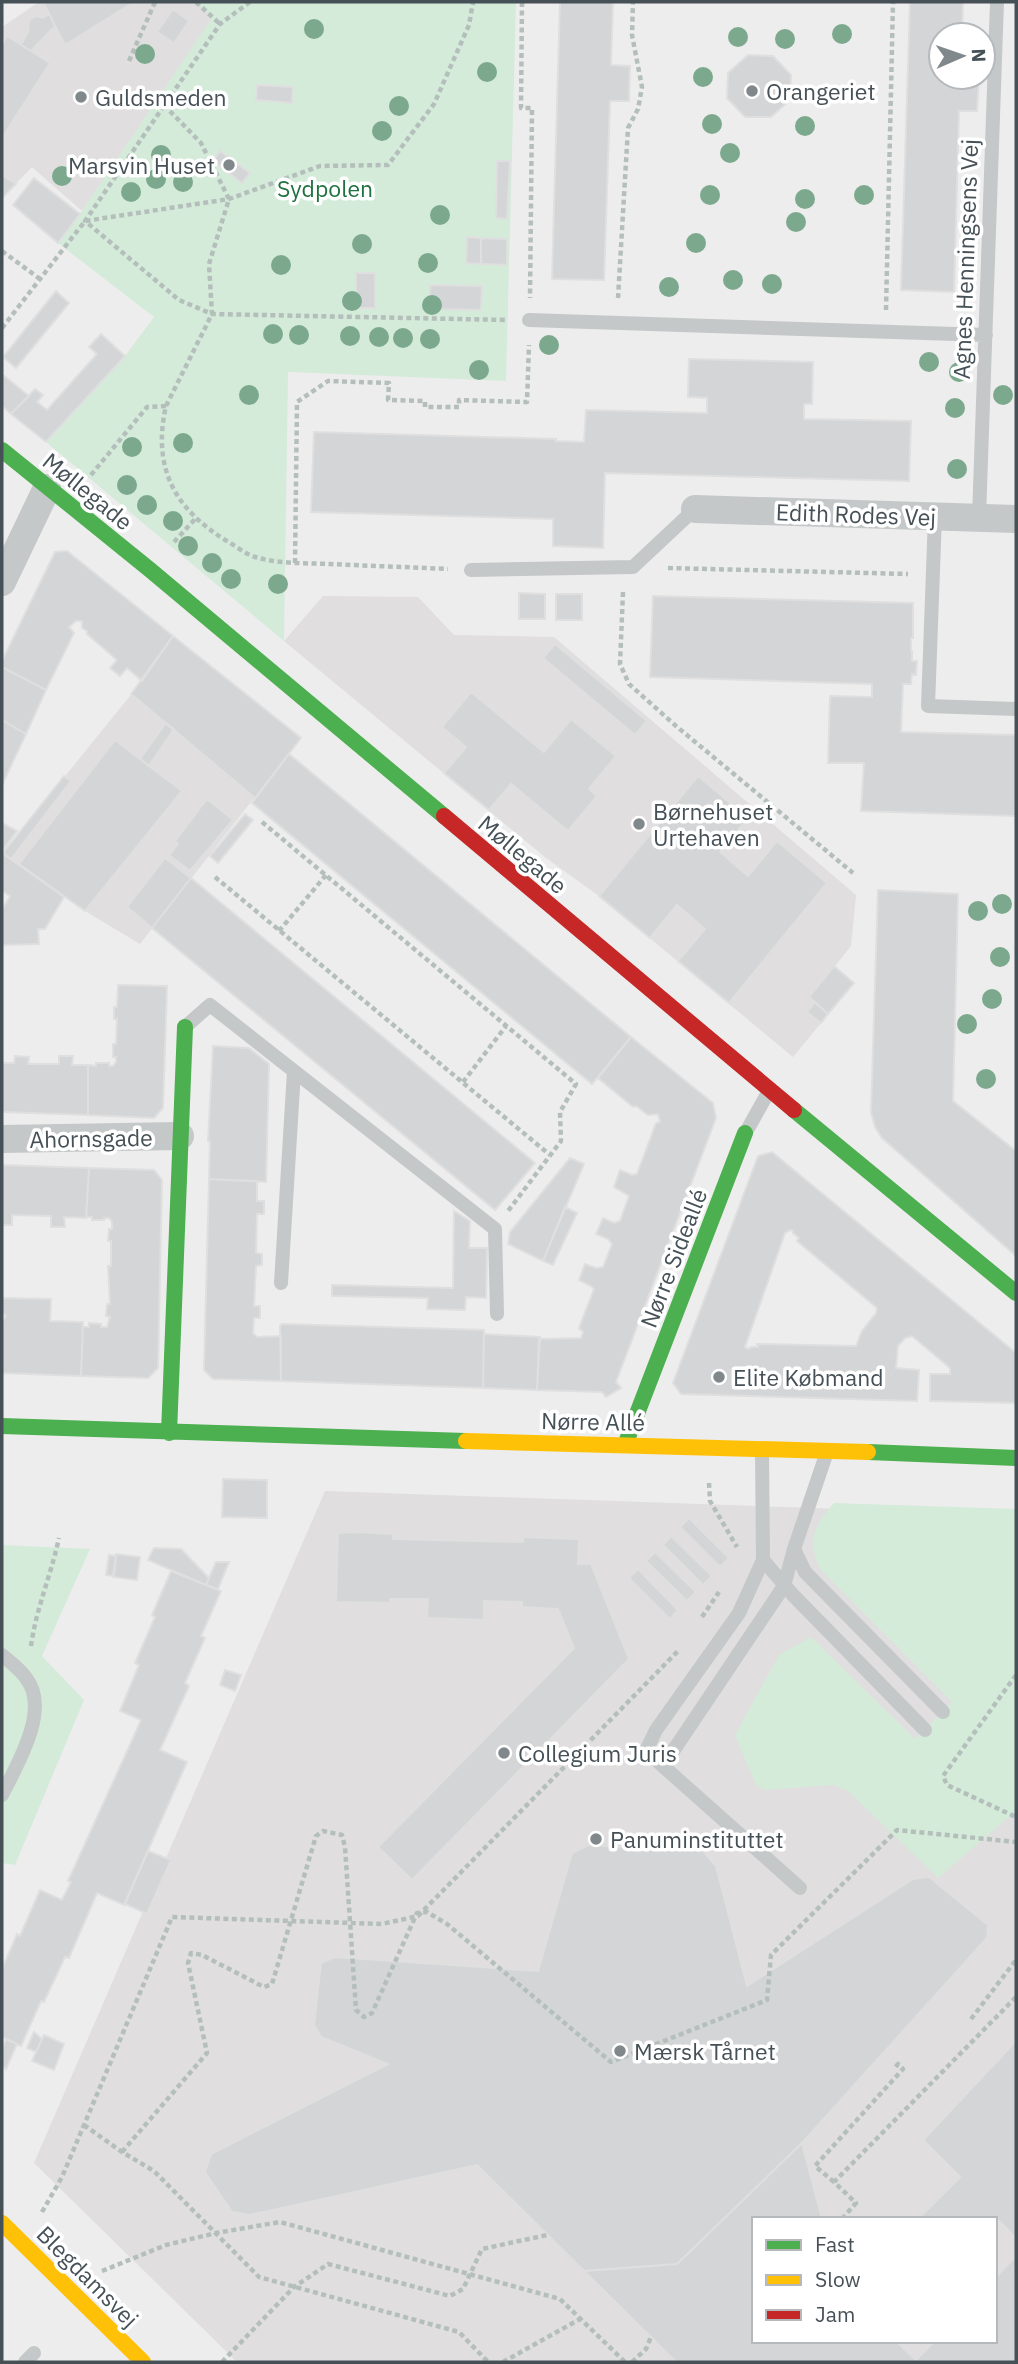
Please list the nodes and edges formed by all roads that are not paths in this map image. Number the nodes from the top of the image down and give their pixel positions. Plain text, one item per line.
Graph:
1 (997, 2) edge
2 (529, 320) road end
3 (986, 335) junction
4 (2, 450) edge
5 (57, 496) junction
6 (695, 509) joint
7 (935, 516) junction
8 (979, 517) junction
9 (1016, 519) edge
10 (471, 569) road end
11 (2, 582) edge
12 (1016, 709) edge
13 (185, 1027) joint
14 (294, 1071) junction
15 (770, 1090) junction
16 (745, 1133) joint
17 (180, 1136) junction
18 (2, 1139) edge
19 (281, 1283) dead end
20 (1016, 1293) edge
21 (497, 1314) dead end
22 (2, 1426) edge
23 (169, 1433) junction
24 (625, 1445) junction
25 (762, 1448) junction
26 (828, 1450) junction
27 (1016, 1458) edge
28 (794, 1549) junction
29 (763, 1560) junction
30 (784, 1586) junction
31 (2, 1656) edge
32 (943, 1712) dead end
33 (925, 1730) dead end
34 (663, 1766) junction
35 (2, 1795) edge
36 (800, 1888) dead end
37 (2, 2222) edge
38 (143, 2362) edge

1 - 3 lane, Agnes Henningsens Vej
2 - 3 lane
3 - 8 lane, Agnes Henningsens Vej
4 - 5 street, Møllegade
5 - 11 street
5 - 15 street, Møllegade
6 - 7 street, Edith Rodes Vej
6 - 10 lane
7 - 8 street, Edith Rodes Vej
7 - 12 lane
8 - 9 street, Edith Rodes Vej
13 - 14 lane
13 - 17 street
14 - 19 lane
14 - 21 lane
15 - 16 lane, Nørre Sideallé
15 - 20 street, Møllegade
16 - 24 street, Nørre Sideallé
17 - 18 street, Ahornsgade
17 - 23 street
22 - 23 street, Nørre Allé
23 - 24 street, Nørre Allé
24 - 25 street, Nørre Allé
25 - 26 street, Nørre Allé
25 - 29 lane
26 - 27 street, Nørre Allé
26 - 28 lane
28 - 30 lane
28 - 32 lane
29 - 30 lane
29 - 34 lane
30 - 33 lane
30 - 34 lane
31 - 35 lane
34 - 36 lane
37 - 38 street, Blegdamsvej

